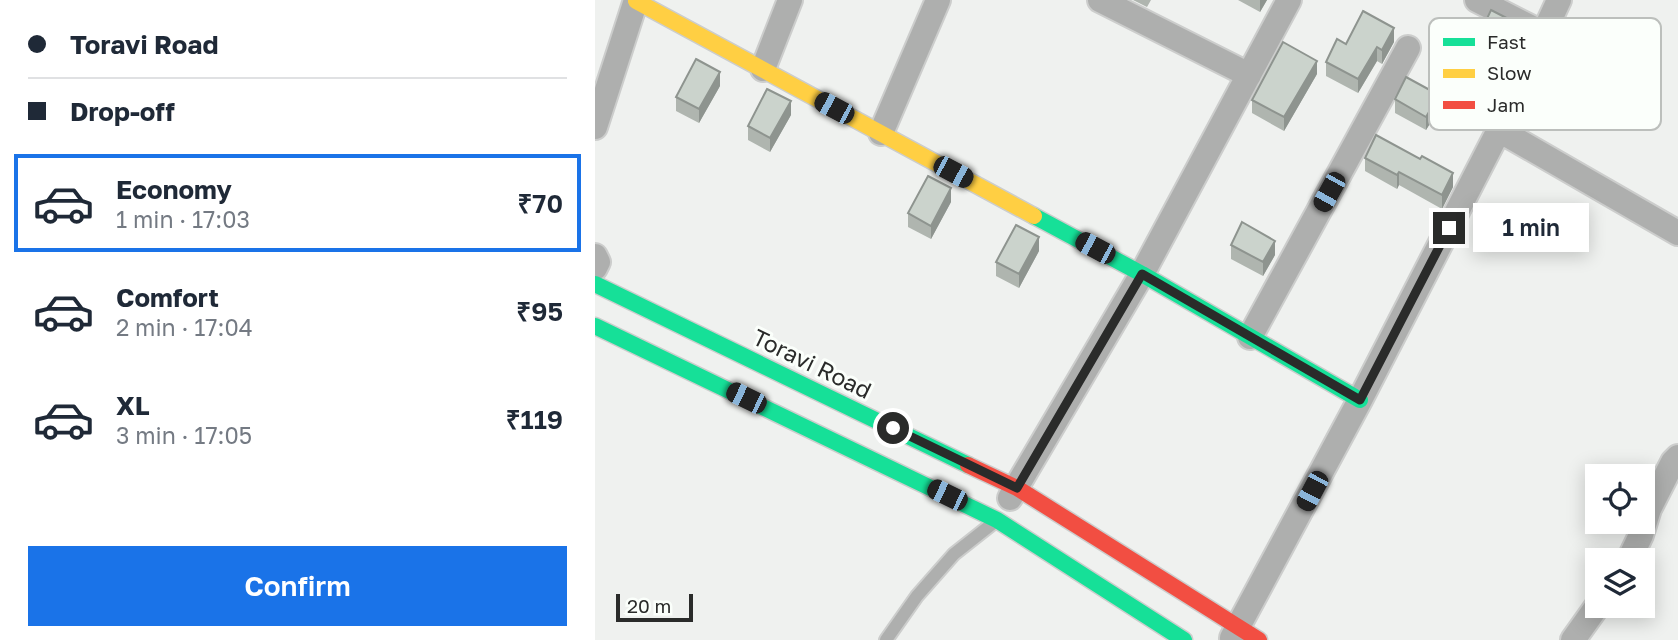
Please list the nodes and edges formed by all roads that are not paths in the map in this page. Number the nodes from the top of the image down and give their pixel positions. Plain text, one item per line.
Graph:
1 (636, 0) edge
2 (790, 0) edge
3 (938, 0) edge
4 (1100, 0) edge
5 (1289, 0) edge
6 (1477, 0) edge
7 (1559, 0) edge
8 (1512, 18) edge
9 (1550, 18) edge
10 (1408, 48) dead end
11 (763, 69) junction
12 (1249, 75) junction
13 (595, 127) edge
14 (1499, 130) joint
15 (881, 133) junction
16 (1678, 233) edge
17 (595, 256) edge
18 (595, 268) edge
19 (1142, 274) junction
20 (595, 284) edge
21 (595, 326) edge
22 (1250, 337) junction
23 (1360, 400) junction
24 (1678, 457) edge
25 (1017, 488) junction
26 (997, 520) junction
27 (1635, 548) edge
28 (1589, 618) edge
29 (1243, 636) edge
30 (886, 640) edge
31 (1184, 640) edge
32 (1573, 640) edge

1 - 11 main road
1 - 13 street
2 - 11 street
3 - 15 street
4 - 12 street
5 - 12 street
6 - 8 street
7 - 9 street
10 - 22 street
11 - 15 main road
12 - 19 street
14 - 16 street
14 - 23 street
15 - 19 main road
17 - 18 street
19 - 22 main road
19 - 25 street
20 - 25 main road, Toravi Road
21 - 26 main road
22 - 23 main road
23 - 29 street
24 - 27 street
25 - 26 street
25 - 29 main road, Toravi Road
26 - 30 lane
26 - 31 main road
28 - 32 street

